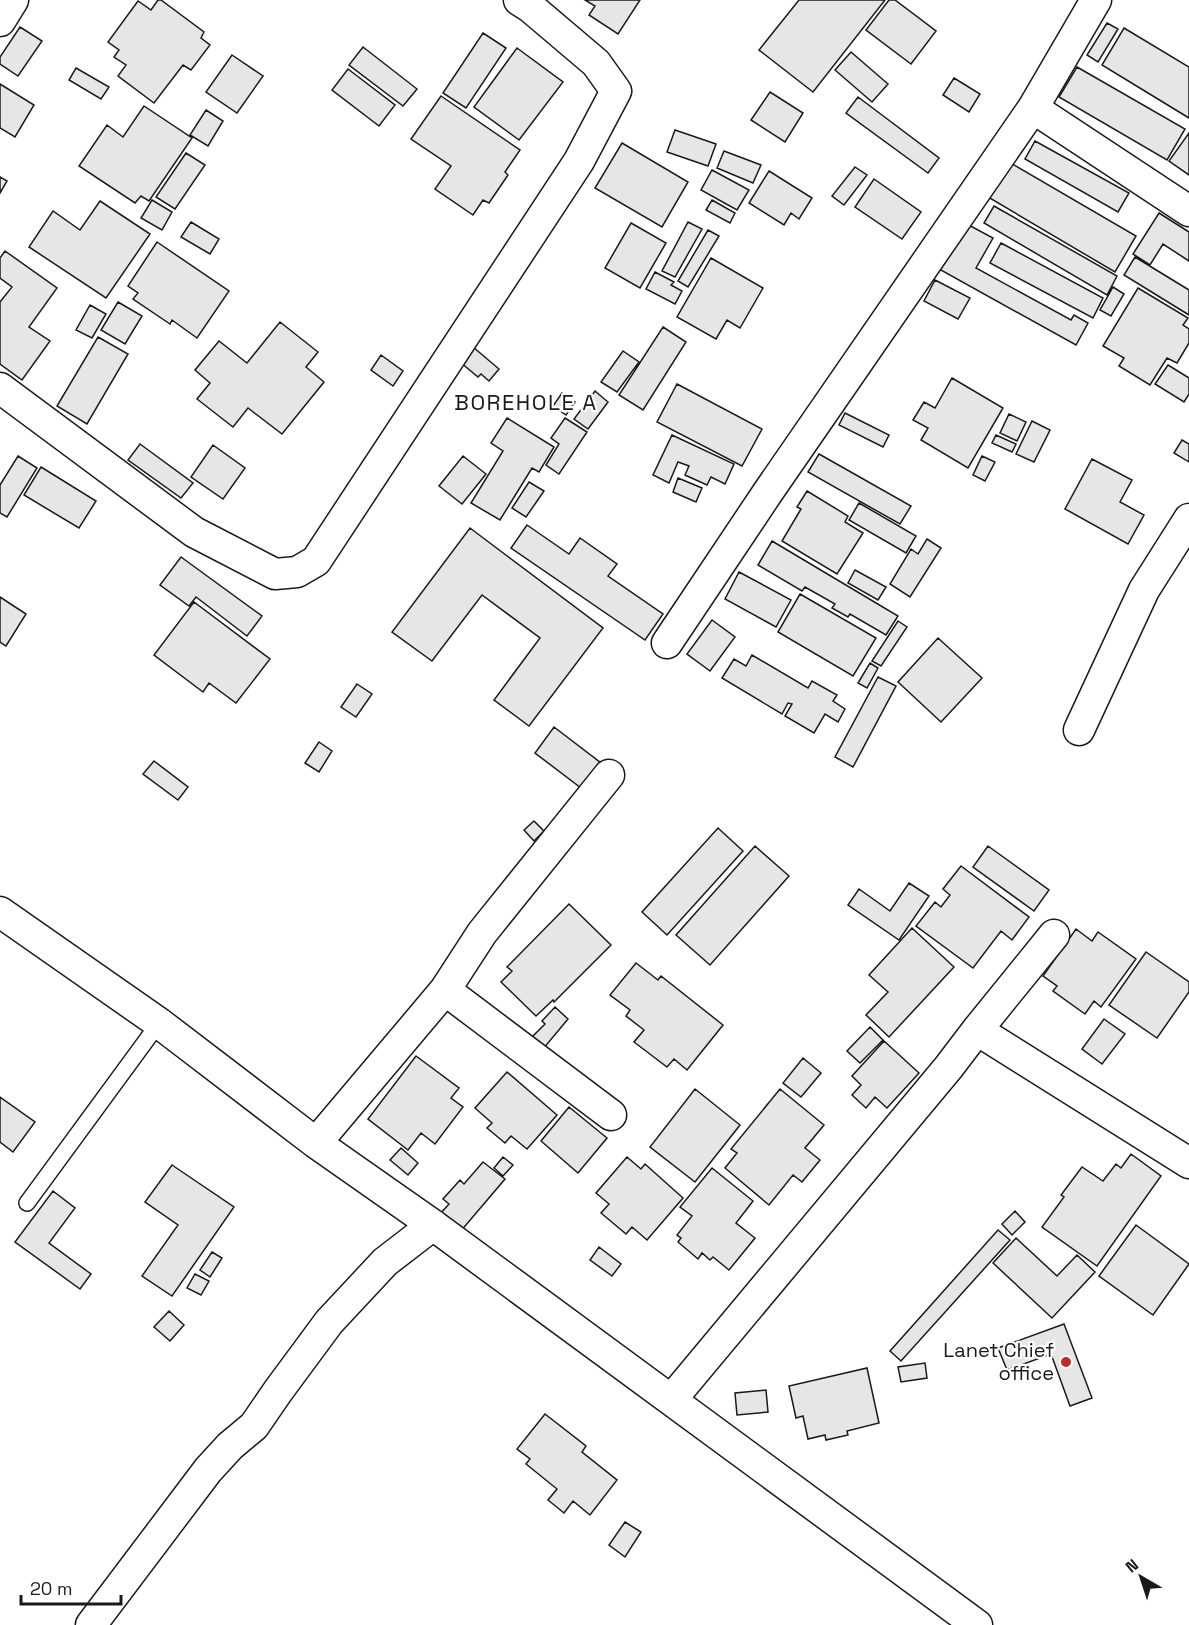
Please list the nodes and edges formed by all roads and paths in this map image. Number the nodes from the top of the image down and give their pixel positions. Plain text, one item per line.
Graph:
1 (13, 0) edge
2 (519, 0) edge
3 (1096, 0) edge
4 (0, 21) edge
5 (1033, 108) junction
6 (1189, 211) edge
7 (0, 388) edge
8 (1189, 519) edge
9 (667, 643) dead end
10 (1079, 730) dead end
11 (609, 775) dead end
12 (0, 912) edge
13 (1054, 935) dead end
14 (445, 990) junction
15 (159, 1023) junction
16 (977, 1030) junction
17 (611, 1115) dead end
18 (316, 1143) junction
19 (1189, 1163) edge
20 (27, 1203) dead end
21 (433, 1225) junction
22 (671, 1400) junction
23 (91, 1625) edge
24 (977, 1625) edge

1 - 4 street
2 - 7 street
3 - 5 street
5 - 6 street
5 - 9 street
8 - 10 street
11 - 14 street
12 - 15 street
13 - 16 street
14 - 17 street
14 - 18 street
15 - 18 street
15 - 20 lane
16 - 19 street
16 - 22 street
18 - 21 street
21 - 22 street
21 - 23 street
22 - 24 street

